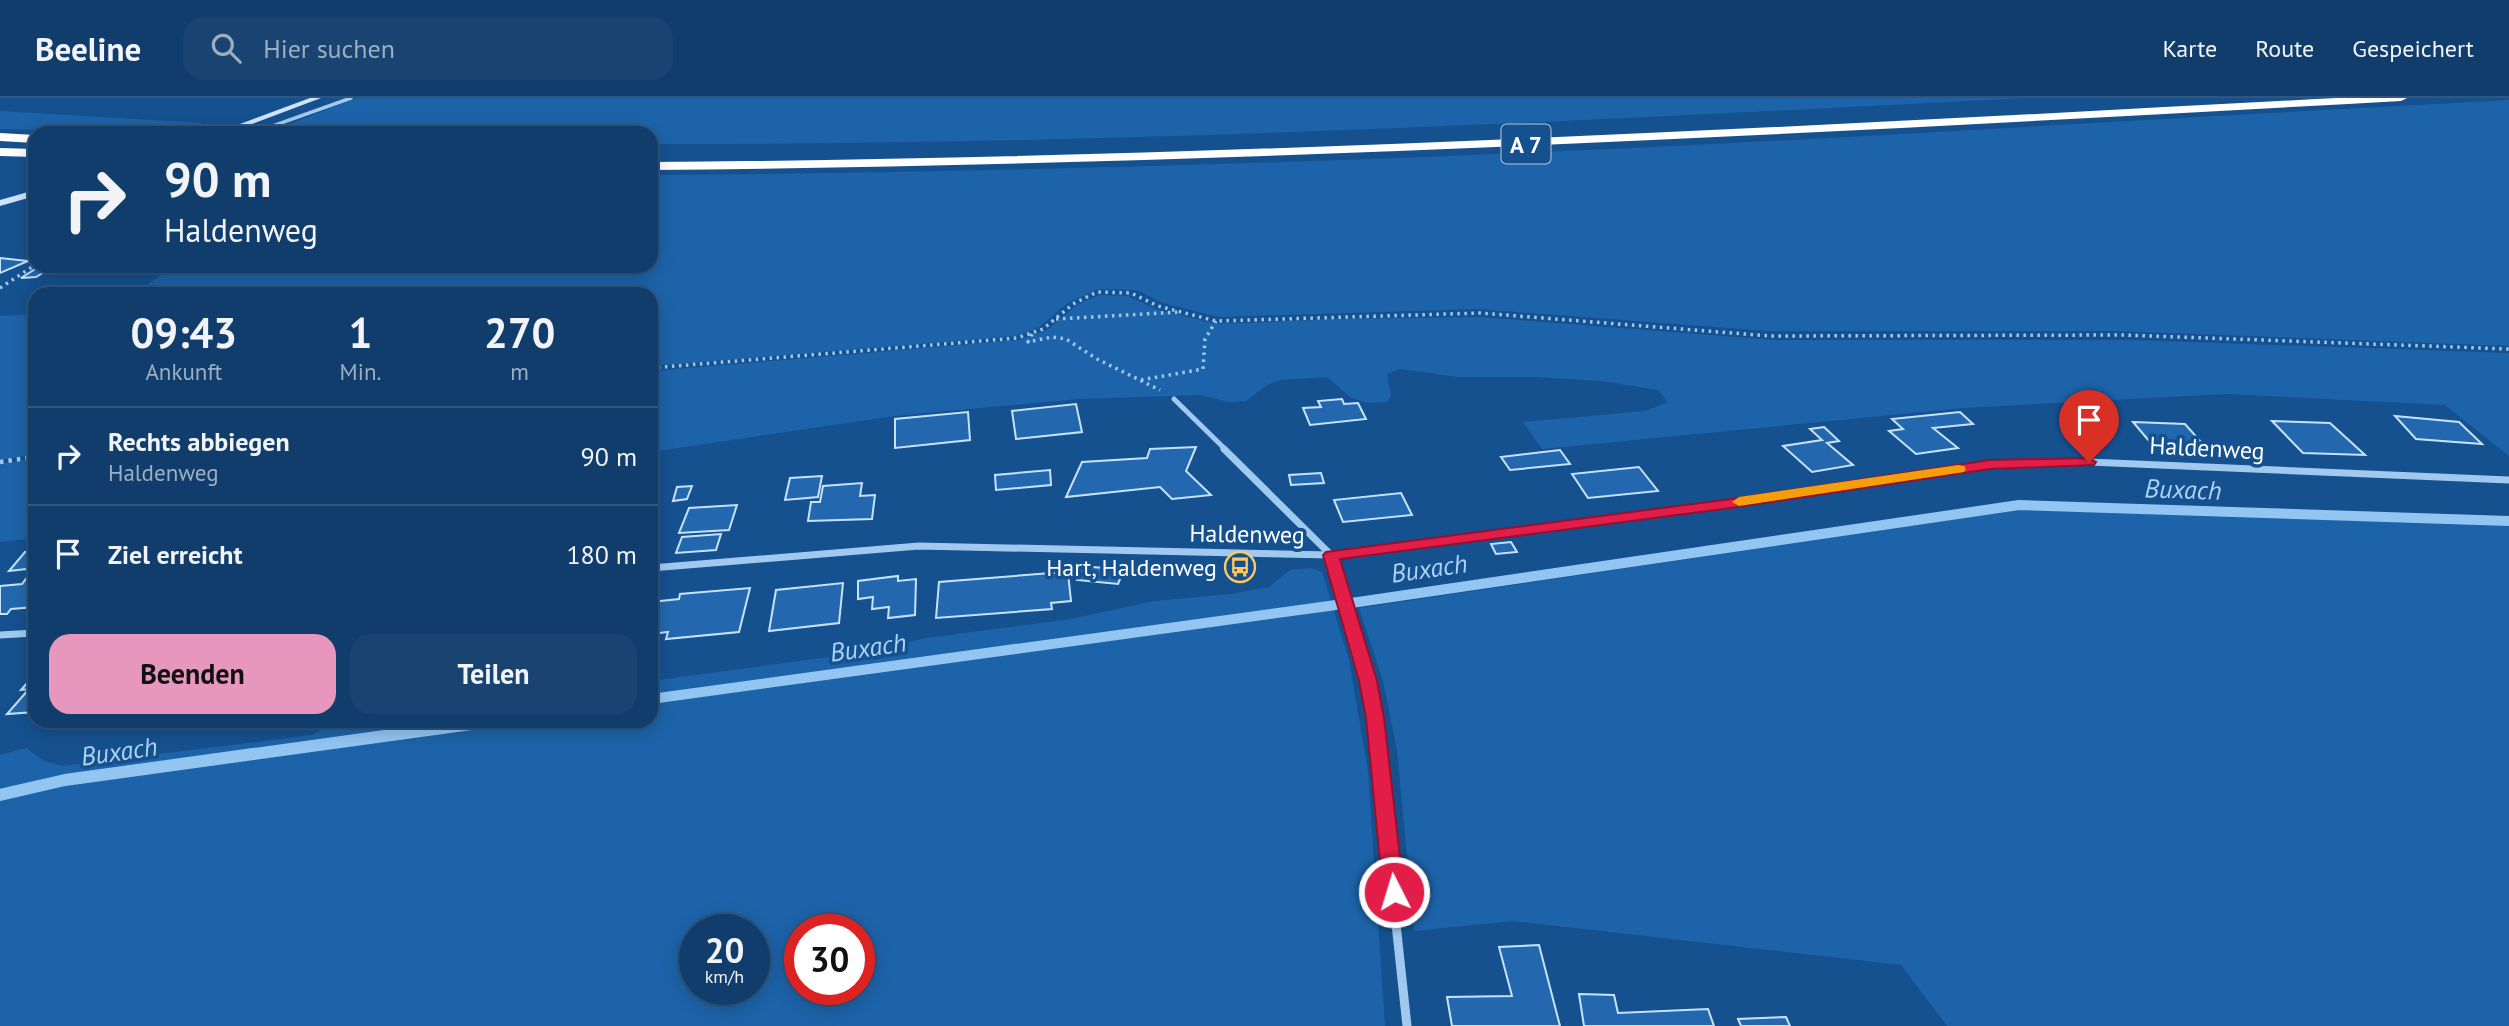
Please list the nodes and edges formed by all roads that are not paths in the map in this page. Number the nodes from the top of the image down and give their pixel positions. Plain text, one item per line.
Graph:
1 (317, 98) edge
2 (351, 98) edge
3 (2168, 98) edge
4 (2401, 98) edge
5 (239, 126) edge
6 (273, 126) edge
7 (0, 137) edge
8 (28, 139) edge
9 (0, 152) edge
10 (28, 153) edge
11 (658, 153) edge
12 (658, 166) edge
13 (28, 195) edge
14 (0, 204) edge
15 (1174, 398) road end
16 (2509, 480) edge
17 (1331, 555) junction
18 (658, 567) edge
19 (28, 633) edge
20 (0, 635) edge
21 (1407, 1026) edge

1 - 5 main road
2 - 6 lane
3 - 11 highway, A 7
4 - 12 highway, A 7
7 - 8 highway
9 - 10 highway
13 - 14 main road
15 - 17 street
16 - 17 street, Haldenweg
17 - 18 street, Haldenweg
17 - 21 street
19 - 20 street

